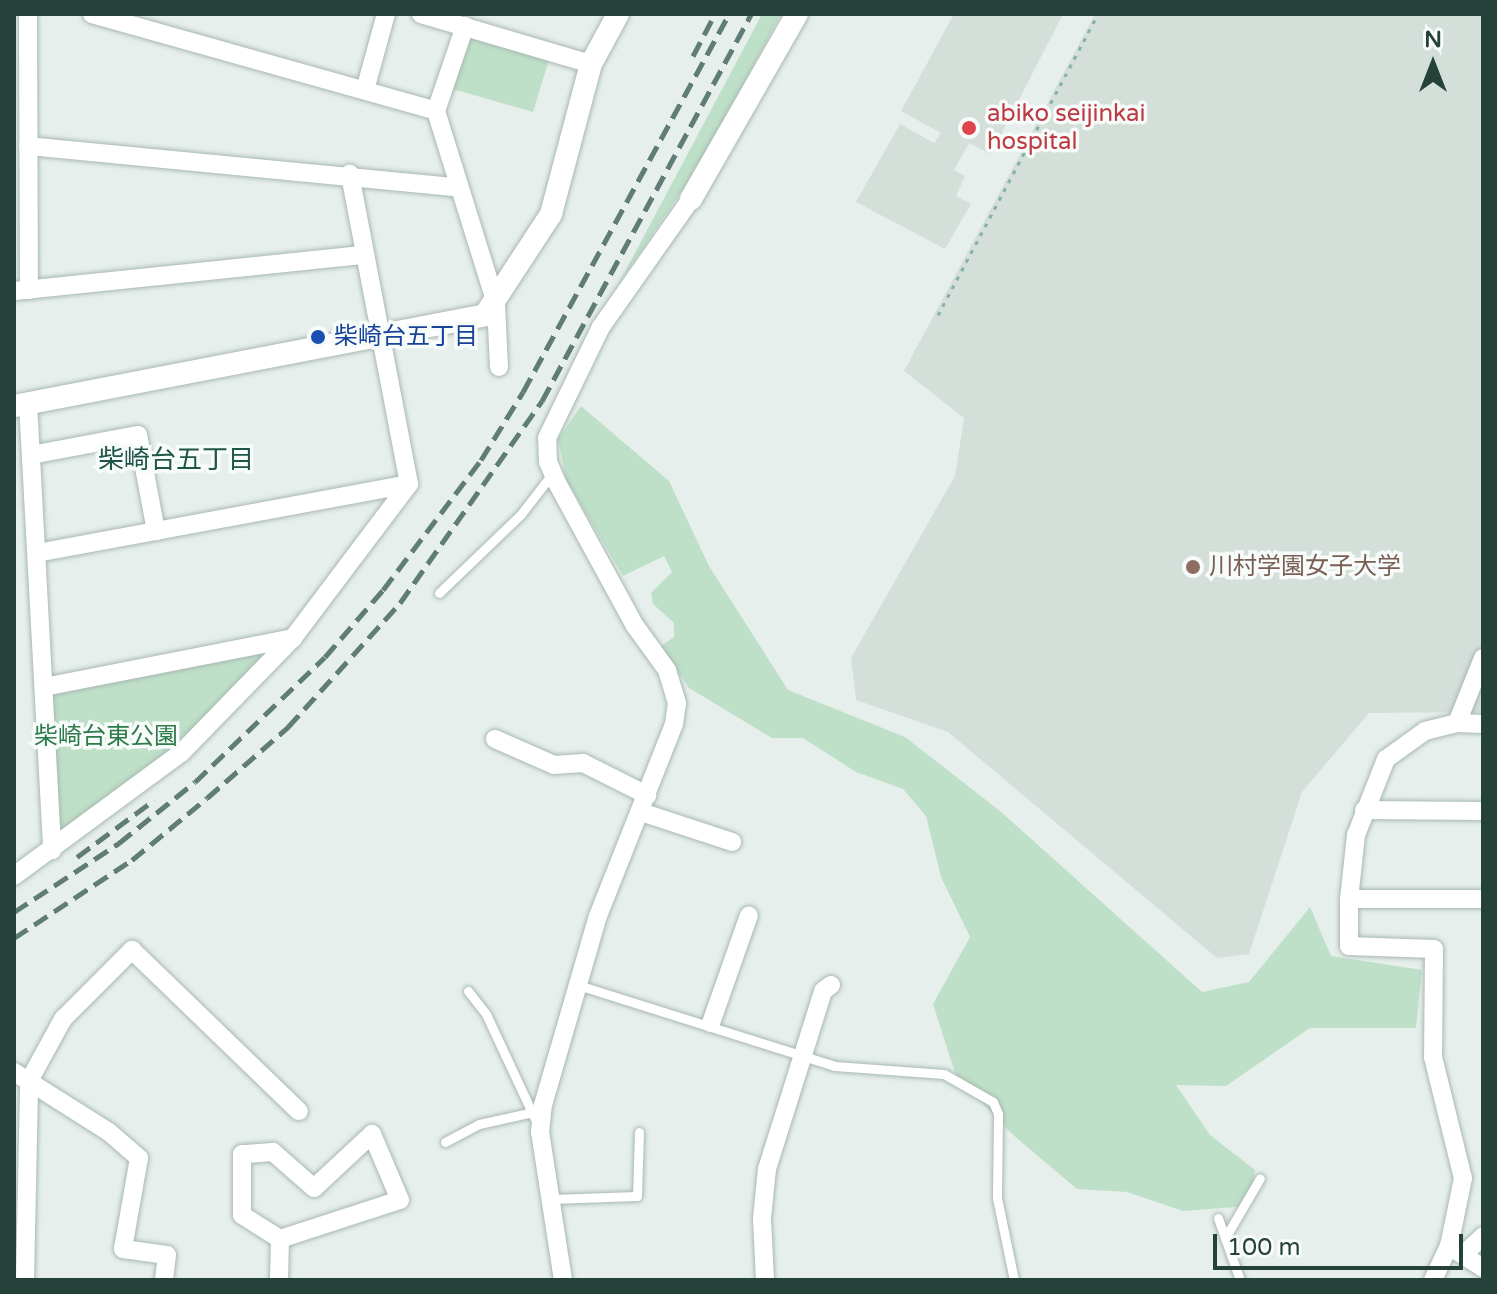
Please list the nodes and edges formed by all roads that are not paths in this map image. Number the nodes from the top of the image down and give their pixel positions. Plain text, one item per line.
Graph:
1 (28, 14) edge
2 (92, 14) edge
3 (386, 14) edge
4 (421, 14) edge
5 (618, 14) edge
6 (797, 14) edge
7 (118, 18) edge
8 (465, 26) junction
9 (591, 64) junction
10 (365, 90) junction
11 (436, 111) junction
12 (28, 146) junction
13 (350, 174) junction
14 (457, 187) junction
15 (691, 199) joint
16 (365, 255) junction
17 (22, 290) edge
18 (496, 304) junction
19 (380, 335) junction
20 (499, 367) dead end
21 (21, 405) edge
22 (31, 455) junction
23 (552, 474) junction
24 (409, 484) junction
25 (156, 531) junction
26 (37, 553) junction
27 (439, 593) dead end
28 (293, 638) junction
29 (1483, 658) edge
30 (44, 687) junction
31 (1457, 723) junction
32 (1483, 724) edge
33 (495, 739) dead end
34 (644, 804) junction
35 (1364, 810) junction
36 (1483, 811) edge
37 (732, 842) dead end
38 (52, 850) junction
39 (14, 876) edge
40 (1349, 899) junction
41 (1483, 899) edge
42 (749, 915) dead end
43 (578, 985) junction
44 (831, 985) dead end
45 (468, 991) dead end
46 (711, 1023) junction
47 (804, 1058) junction
48 (22, 1077) edge
49 (299, 1111) dead end
50 (533, 1112) junction
51 (540, 1132) junction
52 (639, 1132) dead end
53 (445, 1142) dead end
54 (1260, 1178) dead end
55 (551, 1199) junction
56 (1218, 1218) dead end
57 (1483, 1236) edge
58 (1225, 1238) junction
59 (280, 1239) junction
60 (1457, 1250) junction
61 (1483, 1268) edge
62 (25, 1280) edge
63 (164, 1280) edge
64 (279, 1280) edge
65 (563, 1280) edge
66 (765, 1280) edge
67 (1014, 1280) edge
68 (1240, 1280) edge
69 (1433, 1280) edge

1 - 12 street
2 - 7 street
3 - 10 street
4 - 8 street
5 - 9 street
6 - 15 street
7 - 10 street
8 - 9 street
8 - 11 street
9 - 18 street
10 - 11 street
11 - 14 street
12 - 13 street
12 - 17 street
13 - 14 street
13 - 16 street
14 - 18 street
15 - 23 street
16 - 17 street
16 - 19 street
18 - 19 street
18 - 20 street
19 - 21 street
19 - 24 street
21 - 22 street
22 - 25 street
22 - 26 street
23 - 27 lane
23 - 34 street
24 - 25 street
24 - 28 street
25 - 26 street
26 - 30 street
28 - 30 street
28 - 38 street
29 - 31 street
30 - 38 street
31 - 32 street
31 - 35 street
33 - 34 street
34 - 37 street
34 - 43 street
35 - 36 street
35 - 40 street
38 - 39 street
40 - 41 street
40 - 60 street
42 - 46 street
43 - 46 lane
43 - 51 street
44 - 47 street
45 - 50 lane
46 - 47 lane
47 - 66 street
47 - 67 lane
48 - 49 street
48 - 62 street
48 - 63 street
50 - 51 lane
50 - 53 lane
51 - 55 street
52 - 55 lane
54 - 58 lane
55 - 65 street
56 - 58 lane
57 - 60 street
58 - 68 lane
59 - 59 street
59 - 64 street
60 - 61 street
60 - 69 street

